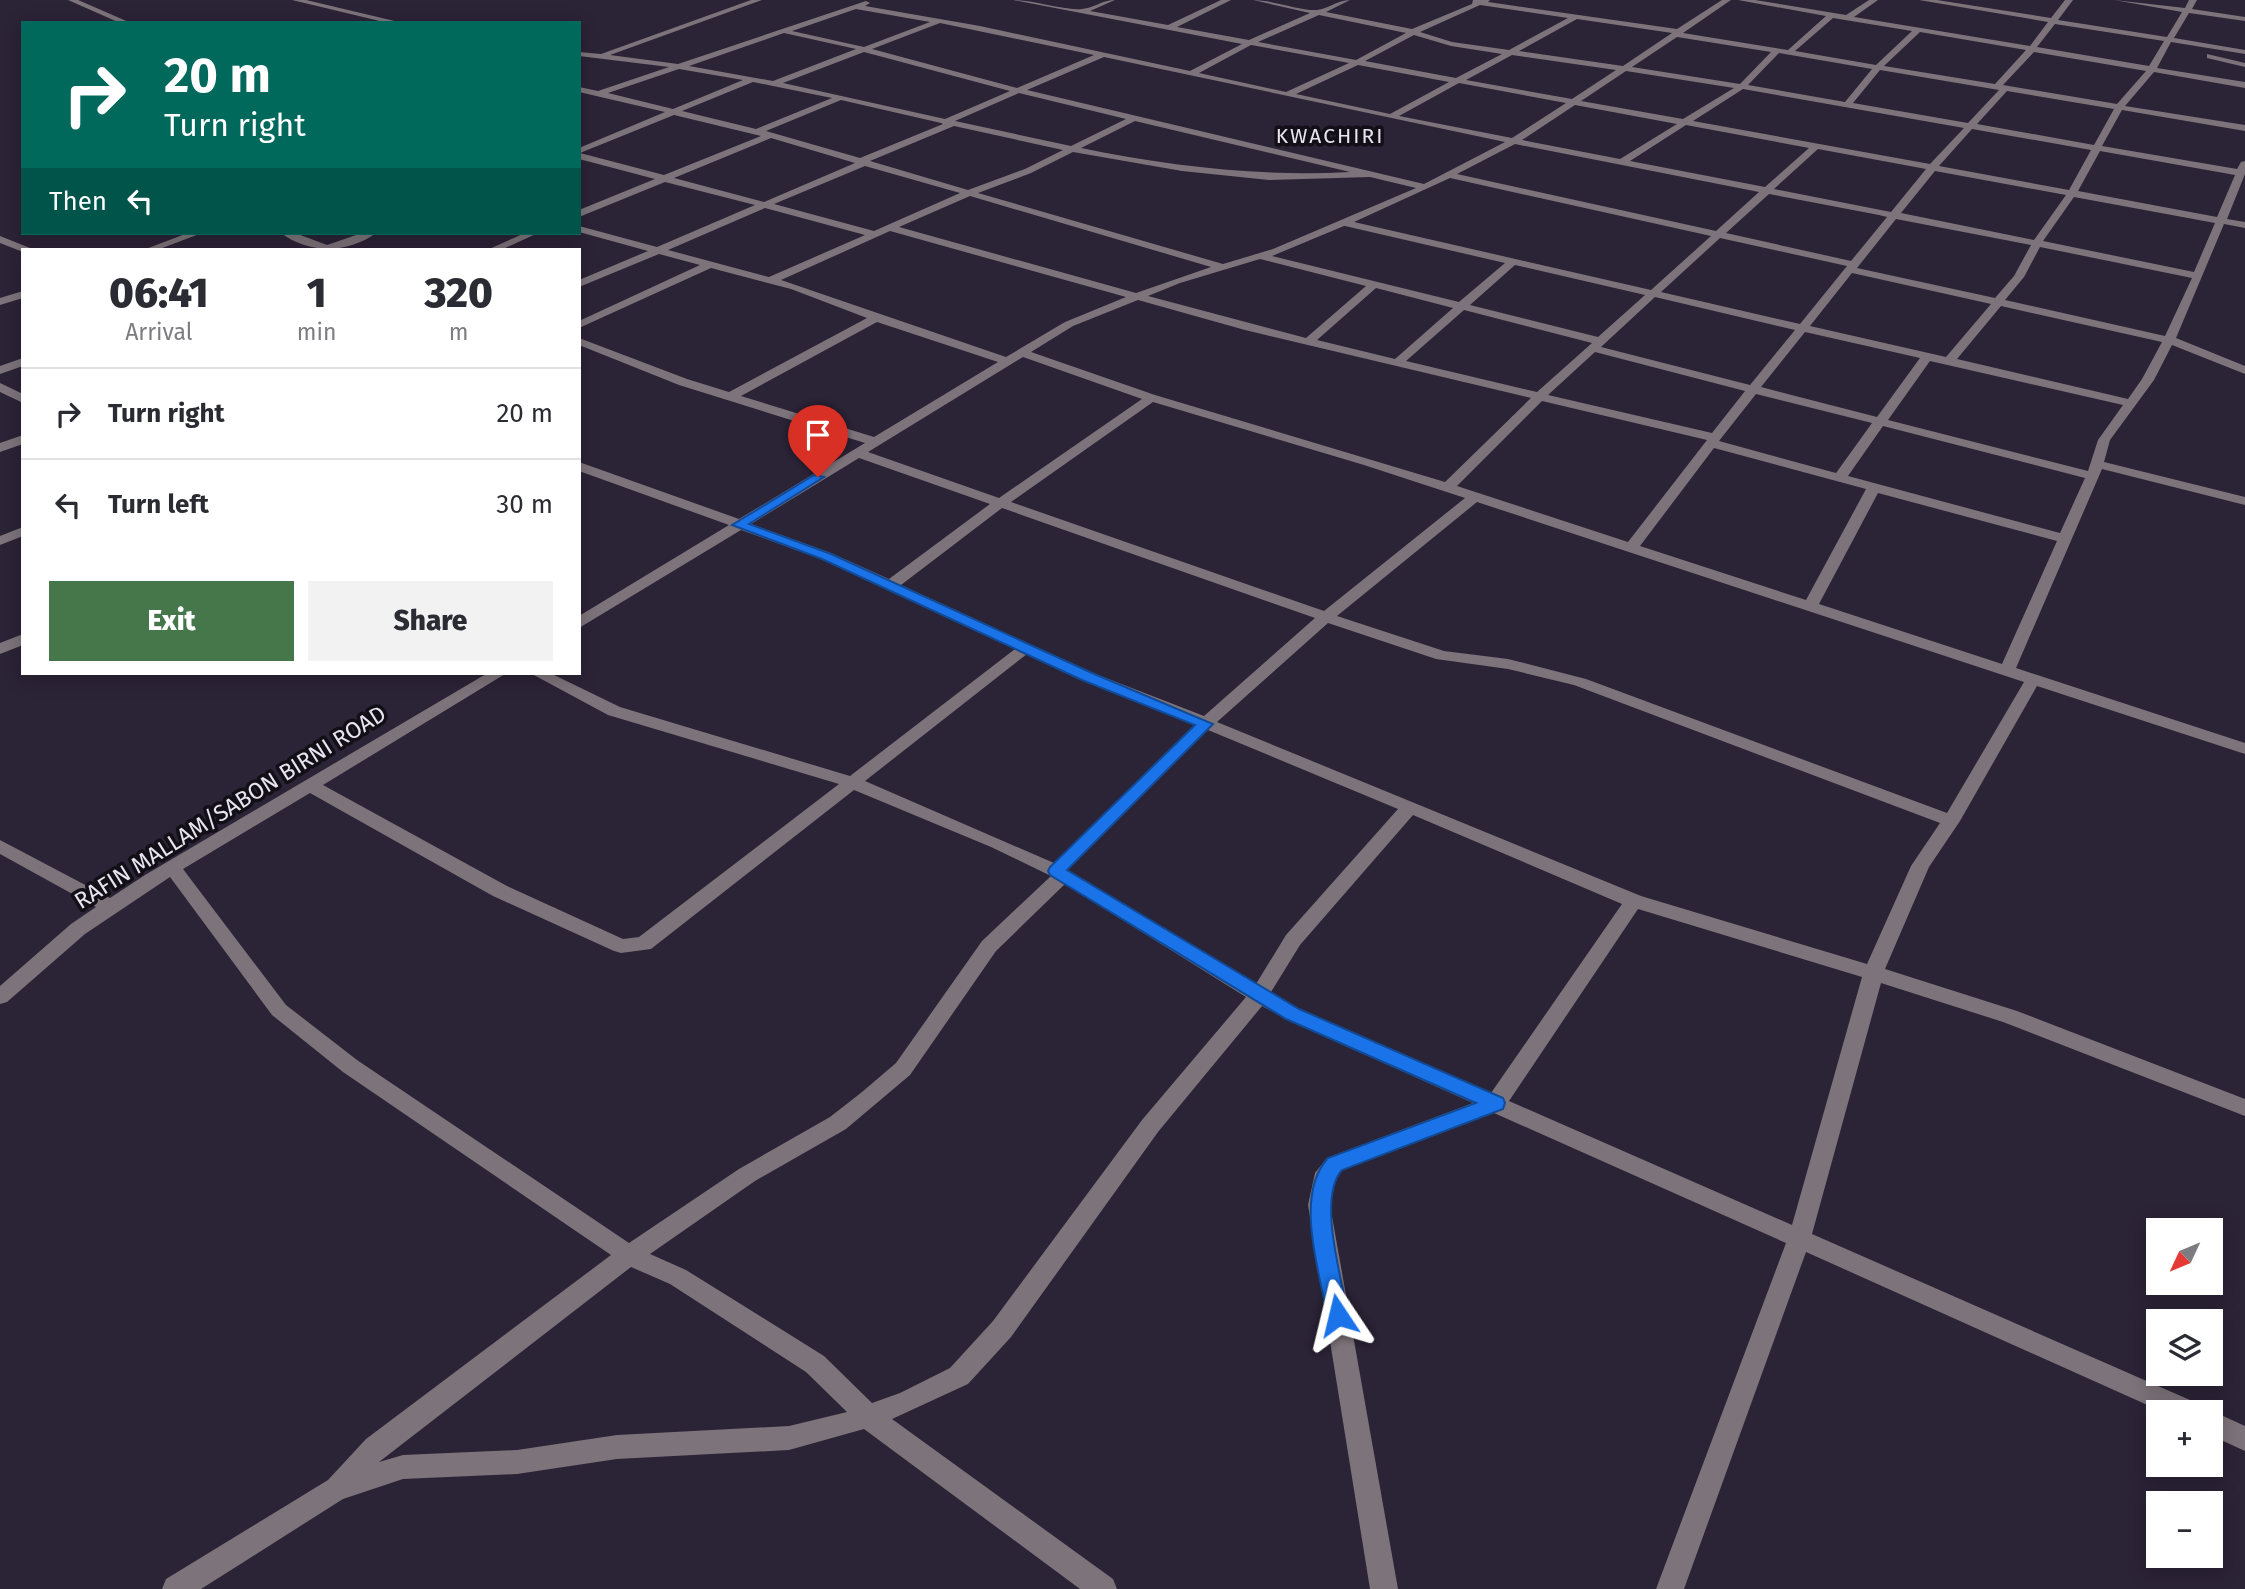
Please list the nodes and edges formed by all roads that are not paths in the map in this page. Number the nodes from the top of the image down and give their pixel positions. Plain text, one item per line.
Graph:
1 (72, 0) edge
2 (296, 0) edge
3 (758, 0) edge
4 (876, 0) edge
5 (1017, 0) edge
6 (1111, 0) edge
7 (1227, 0) edge
8 (1257, 0) edge
9 (1346, 0) edge
10 (1464, 0) edge
11 (1486, 0) edge
12 (1727, 0) edge
13 (1742, 0) edge
14 (1874, 0) edge
15 (1923, 0) edge
16 (2069, 0) edge
17 (2118, 0) edge
18 (2193, 0) edge
19 (1476, 3) junction
20 (856, 6) junction
21 (1317, 11) junction
22 (2189, 11) junction
23 (1082, 12) junction
24 (1832, 15) junction
25 (1848, 17) junction
26 (1574, 18) junction
27 (2245, 19) edge
28 (942, 20) junction
29 (2053, 20) junction
30 (122, 21) edge
31 (390, 21) edge
32 (1168, 28) junction
33 (1919, 29) junction
34 (783, 31) junction
35 (1413, 32) junction
36 (1678, 33) junction
37 (2168, 41) junction
38 (1249, 43) junction
39 (862, 48) junction
40 (2032, 49) junction
41 (1778, 50) junction
42 (1791, 51) junction
43 (1514, 52) junction
44 (2245, 52) edge
45 (581, 54) edge
46 (1103, 54) junction
47 (598, 56) junction
48 (1356, 63) junction
49 (2245, 65) edge
50 (680, 66) junction
51 (1879, 66) junction
52 (1626, 68) junction
53 (2151, 70) junction
54 (1191, 74) junction
55 (750, 80) junction
56 (1455, 82) junction
57 (771, 84) junction
58 (2245, 85) edge
59 (1742, 86) junction
60 (2002, 86) junction
61 (581, 90) edge
62 (1020, 90) junction
63 (598, 94) junction
64 (1287, 95) junction
65 (838, 99) junction
66 (581, 100) edge
67 (1575, 101) junction
68 (1848, 104) junction
69 (2120, 106) junction
70 (675, 110) junction
71 (1392, 116) junction
72 (1135, 118) junction
73 (1687, 122) junction
74 (948, 123) junction
75 (1972, 126) junction
76 (2245, 128) edge
77 (757, 132) junction
78 (770, 135) junction
79 (1516, 140) junction
80 (1816, 146) junction
81 (2096, 148) junction
82 (1069, 150) junction
83 (581, 152) edge
84 (581, 154) edge
85 (1624, 161) junction
86 (864, 162) junction
87 (2244, 167) edge
88 (1932, 168) junction
89 (1369, 174) junction
90 (1449, 175) junction
91 (668, 177) junction
92 (1425, 187) junction
93 (1769, 189) junction
94 (971, 192) junction
95 (2072, 193) junction
96 (768, 204) junction
97 (581, 213) edge
98 (1898, 214) junction
99 (2222, 220) junction
100 (1345, 223) junction
101 (2245, 225) edge
102 (890, 228) junction
103 (581, 230) edge
104 (875, 234) junction
105 (191, 235) edge
106 (291, 235) edge
107 (366, 235) edge
108 (528, 235) edge
109 (1717, 236) junction
110 (0, 239) edge
111 (2037, 243) junction
112 (21, 248) edge
113 (154, 248) edge
114 (322, 248) edge
115 (332, 248) edge
116 (497, 248) edge
117 (660, 250) junction
118 (1259, 256) junction
119 (1512, 262) junction
120 (711, 264) junction
121 (1223, 267) junction
122 (1854, 267) junction
123 (2198, 276) junction
124 (771, 280) junction
125 (581, 283) edge
126 (1374, 284) junction
127 (1653, 292) junction
128 (21, 295) edge
129 (1136, 295) junction
130 (0, 302) edge
131 (1997, 302) junction
132 (1460, 306) junction
133 (876, 318) junction
134 (581, 324) edge
135 (1806, 326) junction
136 (2169, 340) junction
137 (581, 342) edge
138 (1308, 342) junction
139 (1596, 345) junction
140 (1020, 352) junction
141 (1928, 355) junction
142 (1949, 360) junction
143 (1005, 361) junction
144 (21, 363) edge
145 (1396, 365) junction
146 (0, 370) edge
147 (2245, 370) edge
148 (0, 387) edge
149 (1754, 389) junction
150 (1540, 396) junction
151 (730, 397) junction
152 (21, 398) edge
153 (1151, 398) junction
154 (2131, 403) junction
155 (1882, 421) junction
156 (21, 440) edge
157 (1713, 441) junction
158 (876, 442) junction
159 (0, 448) edge
160 (858, 453) junction
161 (581, 467) edge
162 (2095, 470) junction
163 (1840, 477) junction
164 (1875, 486) junction
165 (1447, 488) junction
166 (1474, 497) junction
167 (2245, 501) edge
168 (1002, 502) junction
169 (739, 525) junction
170 (21, 532) edge
171 (2066, 539) junction
172 (0, 541) edge
173 (1629, 549) junction
174 (891, 585) junction
175 (1809, 608) junction
176 (1326, 617) junction
177 (581, 622) edge
178 (21, 640) edge
179 (1026, 648) junction
180 (0, 649) edge
181 (2006, 672) junction
182 (495, 675) edge
183 (542, 675) edge
184 (2032, 681) junction
185 (1205, 724) junction
186 (2245, 749) edge
187 (851, 782) junction
188 (310, 785) junction
189 (1410, 807) junction
190 (1951, 821) junction
191 (0, 846) edge
192 (172, 867) junction
193 (1060, 873) junction
194 (1634, 901) junction
195 (111, 907) junction
196 (1873, 974) junction
197 (1259, 995) junction
198 (0, 997) edge
199 (1496, 1103) junction
200 (2245, 1108) edge
201 (1800, 1239) junction
202 (629, 1256) junction
203 (2163, 1400) edge
204 (867, 1416) junction
205 (2223, 1428) edge
206 (2245, 1439) edge
207 (336, 1489) junction
208 (176, 1589) edge
209 (1103, 1589) edge
210 (1384, 1589) edge
211 (1670, 1589) edge

1 - 30 street
2 - 31 street
3 - 47 street
4 - 20 street
5 - 23 street
6 - 23 street
7 - 32 street
8 - 21 street
9 - 21 street
10 - 19 street
11 - 19 street
12 - 36 street
13 - 24 street
14 - 25 street
15 - 29 street
16 - 29 street
17 - 22 street
18 - 22 street
19 - 26 street
19 - 35 street
20 - 28 street
20 - 34 street
21 - 35 street
21 - 38 street
22 - 27 street
22 - 37 street
23 - 32 street
24 - 25 street
24 - 42 street
25 - 33 street
26 - 36 street
26 - 43 street
28 - 39 street
28 - 46 street
29 - 37 street
29 - 40 street
32 - 38 street
33 - 40 street
33 - 51 street
34 - 39 street
34 - 50 street
35 - 43 street
35 - 48 street
36 - 41 street
36 - 52 street
37 - 44 street
37 - 49 street
37 - 53 street
38 - 48 street
38 - 54 street
39 - 57 street
39 - 62 street
40 - 53 street
40 - 60 street
41 - 42 street
41 - 59 street
42 - 51 street
43 - 52 street
43 - 56 street
45 - 47 street
46 - 54 street
46 - 62 street
47 - 50 street
48 - 56 street
48 - 64 street
50 - 55 street
50 - 63 street
51 - 60 street
51 - 68 street
52 - 59 street
52 - 67 street
53 - 58 street
53 - 69 street
54 - 64 street
55 - 57 street
55 - 70 street
56 - 67 street
56 - 71 street
57 - 65 street
59 - 68 street
59 - 73 street
60 - 69 street
60 - 75 street
61 - 63 street
62 - 72 street
62 - 74 street
63 - 66 street
63 - 70 street
64 - 71 street
65 - 74 street
65 - 77 street
67 - 73 street
67 - 79 street
68 - 75 street
69 - 76 street
69 - 81 street
70 - 77 street
70 - 83 street
71 - 79 street
72 - 82 street
72 - 89 street
73 - 80 street
73 - 85 street
74 - 82 street
74 - 86 street
75 - 81 street
75 - 88 street
77 - 78 street
78 - 86 street
78 - 91 street
79 - 85 street
79 - 90 street
80 - 88 street
80 - 93 street
81 - 87 street
81 - 95 street
82 - 89 street
82 - 94 street
84 - 91 street
85 - 93 street
86 - 94 street
86 - 96 street
87 - 99 street
88 - 95 street
88 - 98 street
89 - 92 street
90 - 92 street
90 - 109 street
91 - 96 street
91 - 97 street
92 - 100 street
93 - 98 street
93 - 109 street
94 - 102 street
94 - 121 street
95 - 99 street
95 - 111 street
96 - 104 street
96 - 117 street
98 - 111 street
98 - 122 street
99 - 101 street
99 - 123 street
100 - 118 street
100 - 119 street
102 - 104 street
102 - 129 street
103 - 117 street
104 - 124 street
105 - 113 street
106 - 114 street
107 - 115 street
108 - 116 street
109 - 122 street
109 - 127 street
110 - 112 street
111 - 123 street
111 - 131 street
117 - 120 street
117 - 125 street
118 - 121 street
118 - 126 street
119 - 127 street
119 - 132 street
120 - 124 street
120 - 134 street
121 - 129 street
122 - 131 street
122 - 135 street
123 - 136 street
124 - 133 street
126 - 132 street
126 - 138 street
127 - 135 street
127 - 139 street
128 - 130 street
129 - 138 street
129 - 140 street
131 - 136 street
131 - 142 street
132 - 139 street
132 - 145 street
133 - 143 street
133 - 151 street
135 - 141 street
135 - 149 street
136 - 147 street
136 - 154 street
137 - 151 street
138 - 145 street
139 - 149 street
139 - 150 street
140 - 143 street
140 - 153 street
141 - 142 street
141 - 155 street
142 - 154 street
143 - 158 street
144 - 146 street
145 - 150 street
148 - 152 street
149 - 155 street
149 - 157 street
150 - 157 street
150 - 165 street
151 - 158 street
153 - 165 street
153 - 168 street
154 - 162 street
155 - 162 street
155 - 163 street
156 - 159 street
157 - 163 street
157 - 173 street
158 - 160 street
160 - 168 street
160 - 169 street
161 - 169 street
162 - 167 street
162 - 171 street
163 - 164 street
164 - 171 street
164 - 175 street
165 - 166 street
166 - 173 street
166 - 176 street
168 - 174 street
168 - 176 street
169 - 174 street
169 - 177 street
170 - 172 street
171 - 181 street
173 - 175 street
174 - 179 street
175 - 181 street
176 - 185 street
176 - 190 street
178 - 180 street
179 - 185 street
179 - 187 street
181 - 184 street
182 - 188 street, RAFIN MALLAM/SABON BIRNI ROAD
183 - 187 street
184 - 186 street
184 - 190 street
185 - 189 street
185 - 193 street
187 - 188 street
187 - 193 street
188 - 192 street, RAFIN MALLAM/SABON BIRNI ROAD
189 - 194 street
189 - 197 street
190 - 196 street
191 - 195 street
192 - 195 street, RAFIN MALLAM/SABON BIRNI ROAD
192 - 202 street
193 - 197 street
193 - 202 street
194 - 196 street
194 - 199 street
195 - 198 street, RAFIN MALLAM/SABON BIRNI ROAD
196 - 200 street
196 - 201 street
197 - 199 street
197 - 204 street
199 - 201 street
199 - 210 street
201 - 203 street
201 - 211 street
202 - 204 street
202 - 207 street
204 - 207 street
204 - 209 street
205 - 206 street
207 - 208 street

